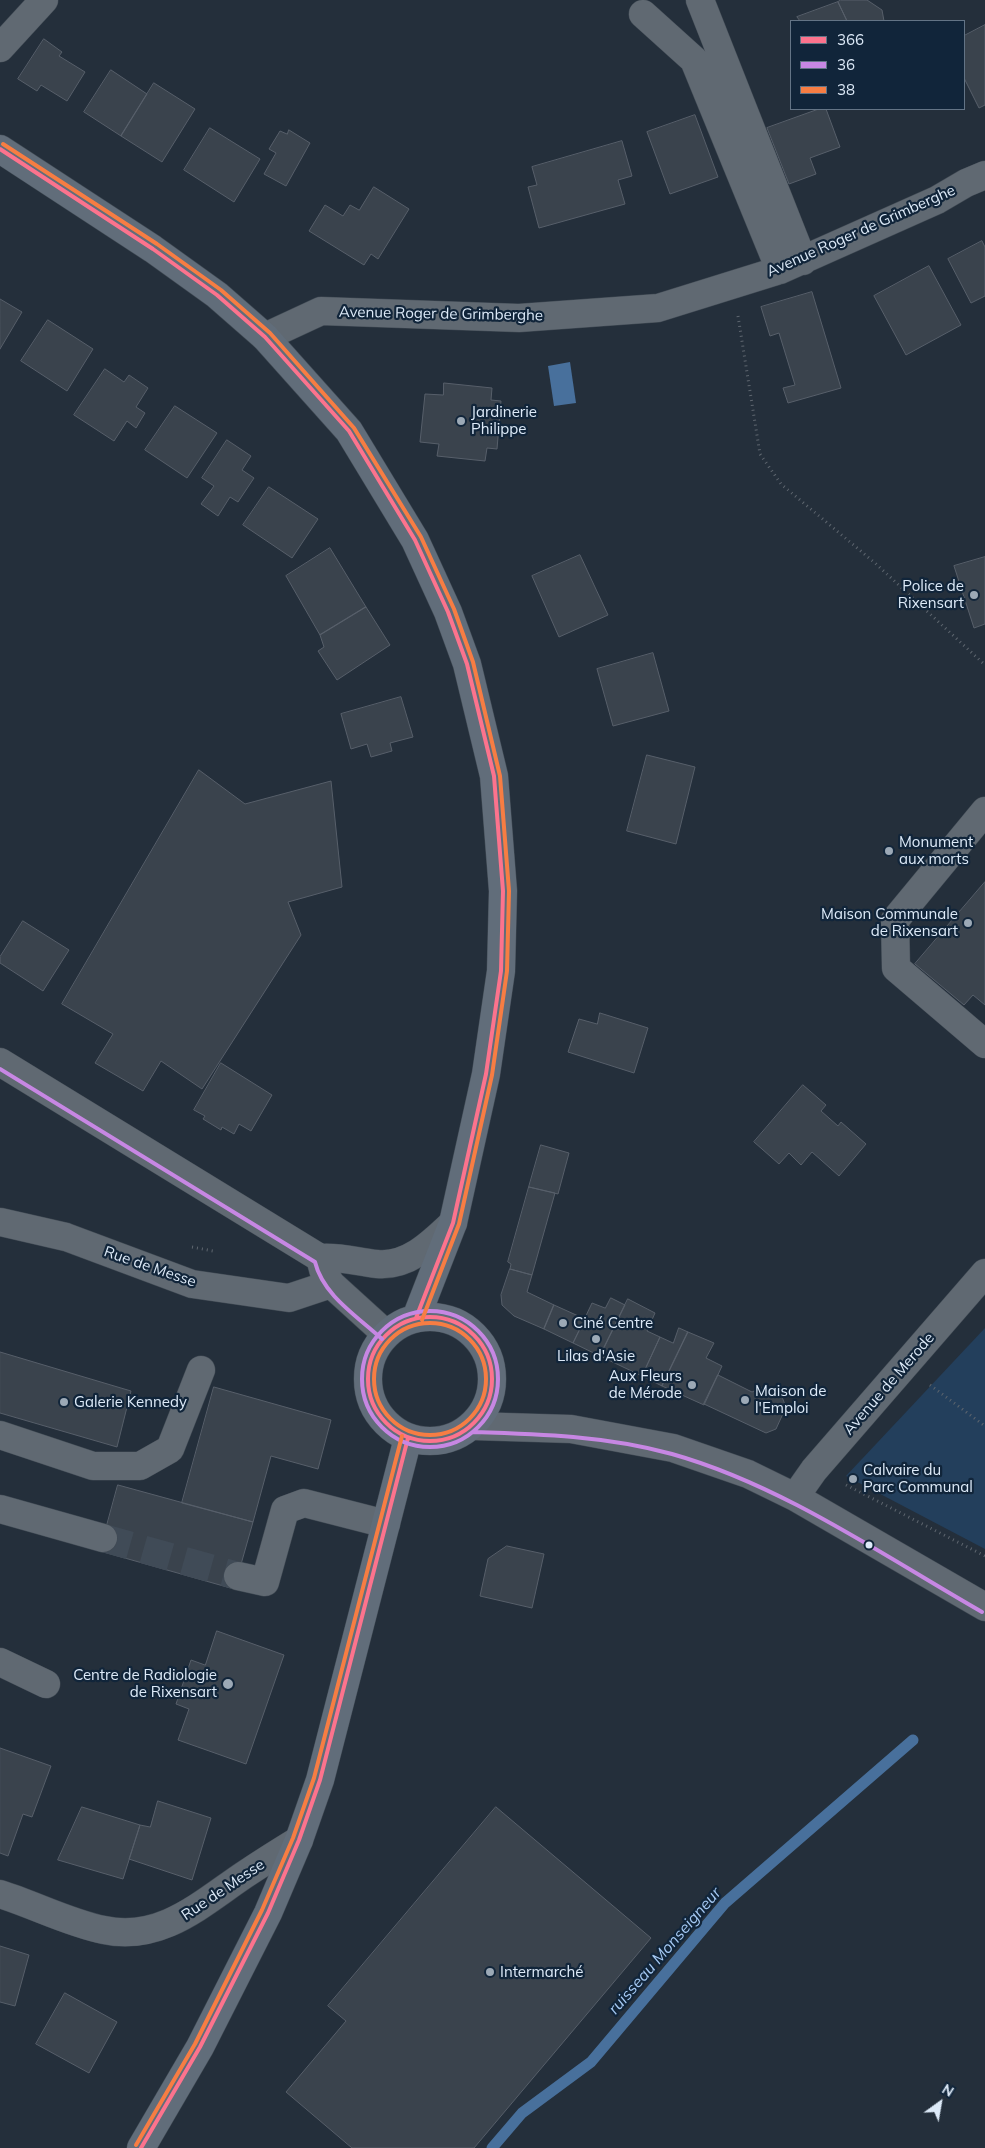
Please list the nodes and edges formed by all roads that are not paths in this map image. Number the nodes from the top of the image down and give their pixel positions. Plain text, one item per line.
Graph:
1 (44, 0) edge
2 (700, 0) edge
3 (643, 14) dead end
4 (0, 48) edge
5 (0, 149) edge
6 (985, 175) edge
7 (791, 265) junction
8 (265, 337) junction
9 (985, 811) edge
10 (985, 1044) edge
11 (0, 1062) edge
12 (0, 1222) edge
13 (453, 1223) junction
14 (320, 1258) junction
15 (985, 1272) edge
16 (331, 1284) junction
17 (416, 1318) junction
18 (386, 1334) junction
19 (201, 1370) dead end
20 (473, 1426) junction
21 (0, 1435) edge
22 (408, 1438) junction
23 (795, 1497) junction
24 (0, 1510) edge
25 (386, 1524) junction
26 (103, 1538) tunnel mouth
27 (238, 1576) tunnel mouth
28 (985, 1608) edge
29 (0, 1662) edge
30 (46, 1684) dead end
31 (299, 1840) junction
32 (0, 1894) edge
33 (141, 2148) edge

1 - 4 street
2 - 7 street
3 - 7 street
5 - 8 main road
6 - 7 street, Avenue Roger de Grimberghe
7 - 8 street, Avenue Roger de Grimberghe
8 - 13 main road
9 - 10 street
11 - 14 street
12 - 16 street, Rue de Messe
13 - 14 street
13 - 17 main road
14 - 16 street
15 - 23 street, Avenue de Merode
16 - 18 street
17 - 18 main road
17 - 20 main road
18 - 22 main road
19 - 21 street
20 - 22 main road
20 - 23 street
22 - 25 main road
23 - 28 street
24 - 26 street
25 - 27 street
25 - 31 main road
29 - 30 street
31 - 32 street, Rue de Messe
31 - 33 main road

